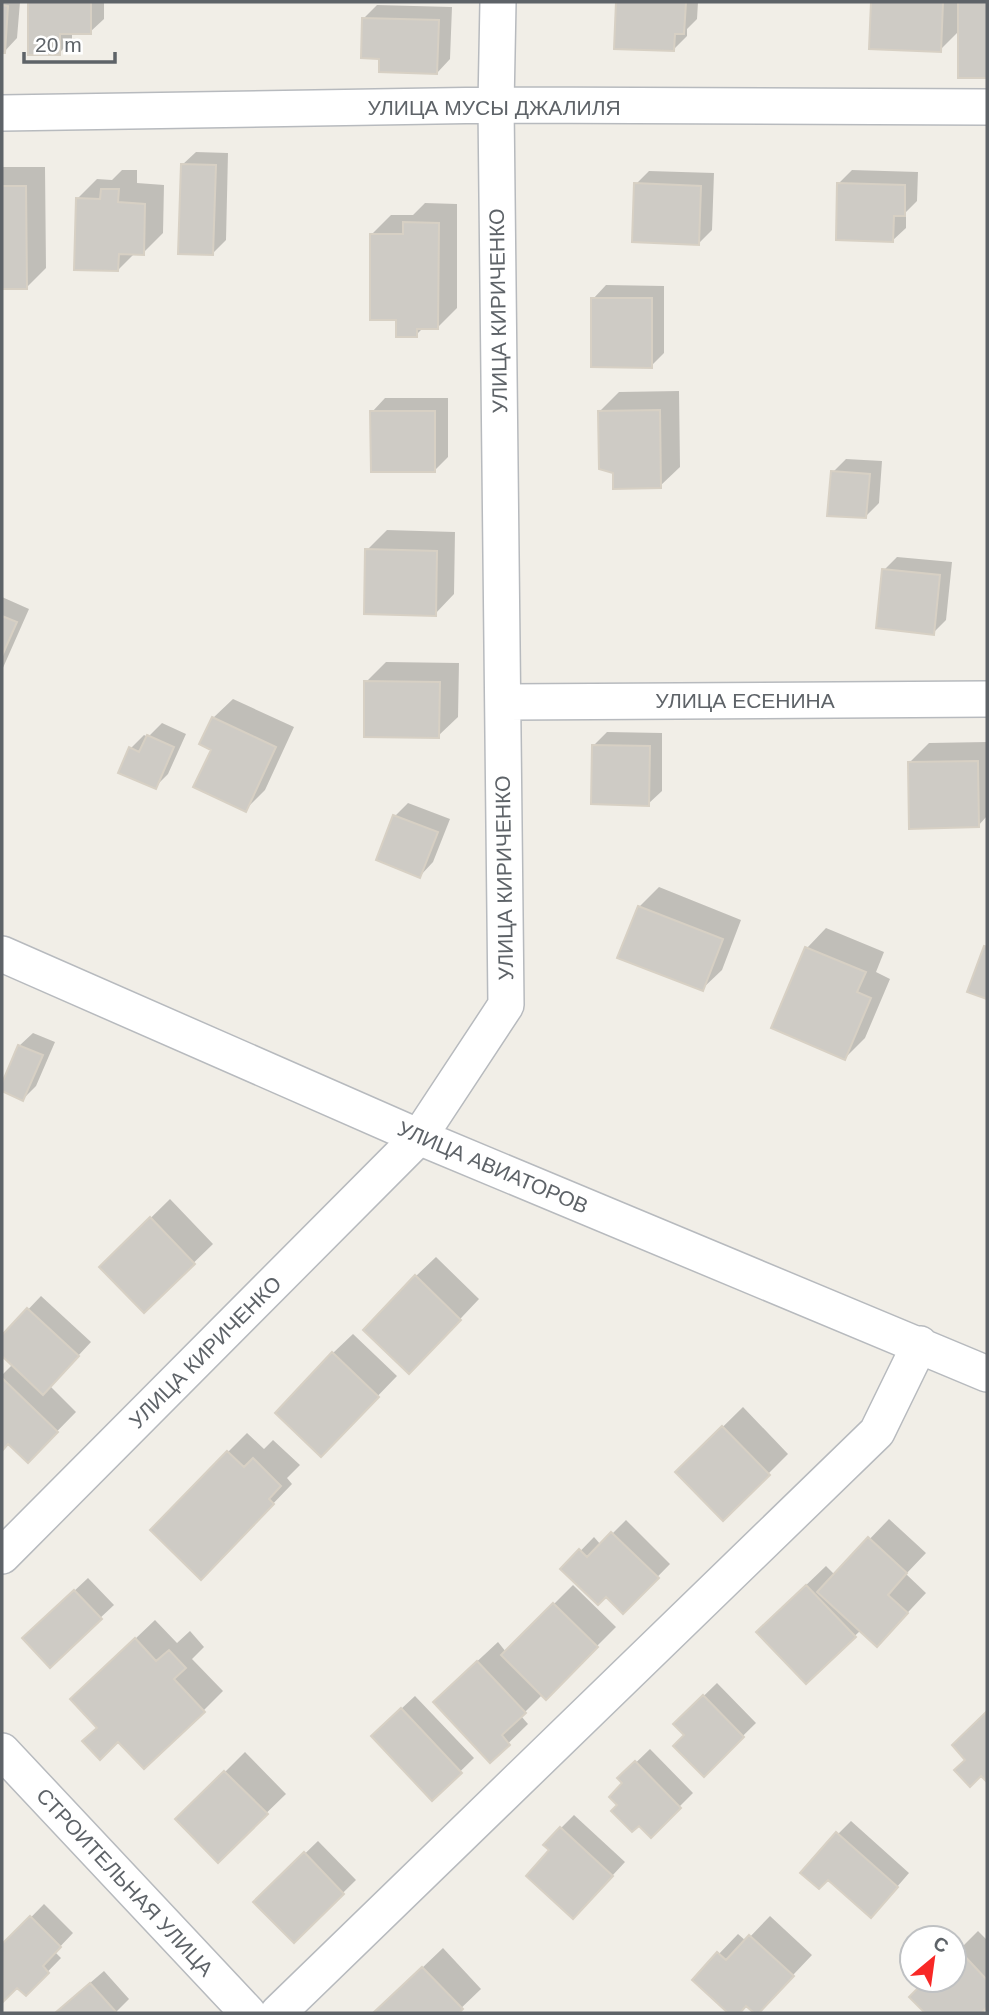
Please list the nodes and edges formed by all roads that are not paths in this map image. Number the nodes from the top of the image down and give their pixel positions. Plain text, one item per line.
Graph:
1 (498, 2) edge
2 (496, 105) junction
3 (987, 107) edge
4 (2, 113) edge
5 (987, 699) edge
6 (503, 702) junction
7 (2, 954) edge
8 (419, 1137) junction
9 (920, 1344) junction
10 (987, 1374) edge
11 (2, 1556) edge
12 (2, 1751) edge
13 (248, 2013) edge
14 (278, 2013) edge

1 - 2 street, УЛИЦА КИРИЧЕНКО
2 - 3 street, УЛИЦА МУСЫ ДЖАЛИЛЯ
2 - 4 street, УЛИЦА МУСЫ ДЖАЛИЛЯ
2 - 6 street, УЛИЦА КИРИЧЕНКО
5 - 6 street, УЛИЦА ЕСЕНИНА
6 - 8 street, УЛИЦА КИРИЧЕНКО
7 - 8 street, УЛИЦА АВИАТОРОВ
8 - 9 street, УЛИЦА АВИАТОРОВ
8 - 11 street, УЛИЦА КИРИЧЕНКО
9 - 10 street, УЛИЦА АВИАТОРОВ
9 - 14 street
12 - 13 street, СТРОИТЕЛЬНАЯ УЛИЦА

